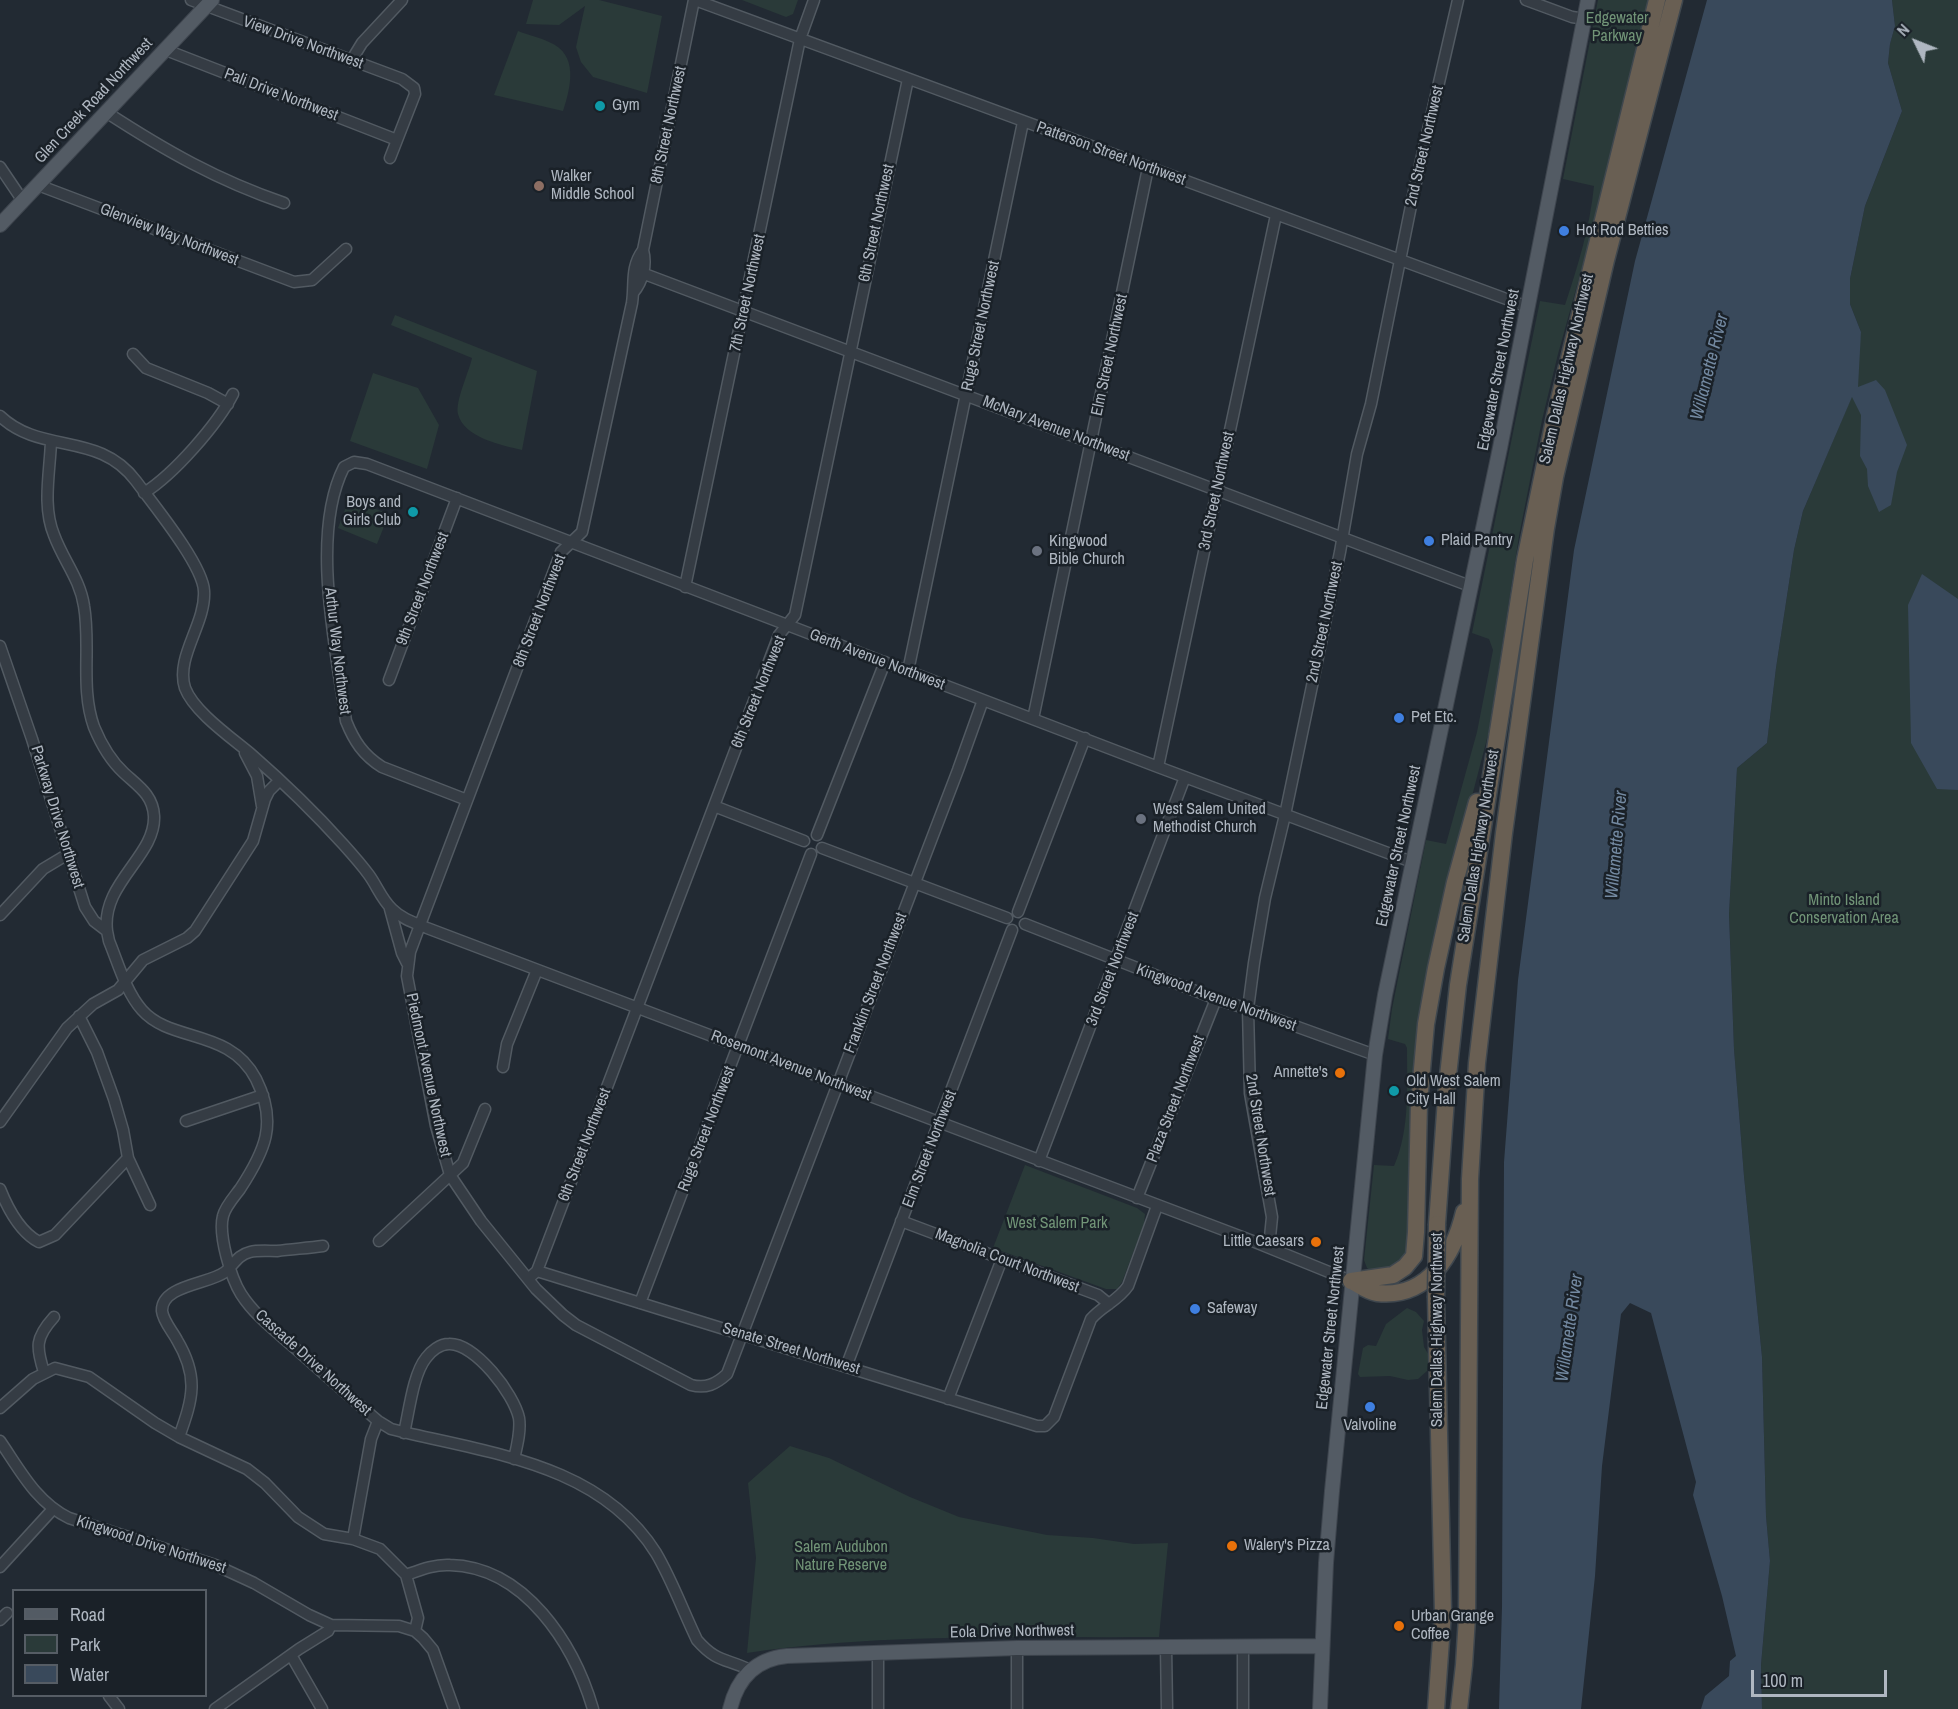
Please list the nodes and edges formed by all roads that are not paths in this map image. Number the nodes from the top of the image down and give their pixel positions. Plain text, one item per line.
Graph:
1 (191, 0) edge
2 (402, 0) edge
3 (695, 0) edge
4 (814, 0) edge
5 (1458, 0) edge
6 (1526, 0) edge
7 (1588, 0) edge
8 (1657, 0) edge
9 (1674, 0) edge
10 (209, 3) edge
11 (1585, 19) junction
12 (800, 39) junction
13 (165, 50) junction
14 (351, 61) junction
15 (908, 79) junction
16 (106, 112) junction
17 (1023, 122) junction
18 (397, 140) junction
19 (390, 158) dead end
20 (0, 167) edge
21 (1148, 168) junction
22 (38, 185) junction
23 (23, 201) junction
24 (284, 203) dead end
25 (1276, 215) junction
26 (0, 225) edge
27 (346, 249) dead end
28 (643, 250) junction
29 (1400, 260) junction
30 (642, 273) junction
31 (633, 293) junction
32 (1528, 307) junction
33 (744, 311) junction
34 (851, 351) junction
35 (133, 354) dead end
36 (966, 395) junction
37 (0, 416) edge
38 (51, 441) junction
39 (1092, 443) junction
40 (344, 467) joint
41 (1217, 490) junction
42 (144, 493) junction
43 (457, 498) junction
44 (1342, 537) junction
45 (572, 543) junction
46 (1470, 586) junction
47 (685, 587) junction
48 (787, 626) junction
49 (0, 646) edge
50 (885, 662) junction
51 (908, 671) junction
52 (389, 680) dead end
53 (983, 700) junction
54 (1033, 718) junction
55 (1085, 738) junction
56 (241, 745) junction
57 (1494, 749) junction
58 (1158, 767) junction
59 (1185, 777) junction
60 (279, 780) junction
61 (467, 800) junction
62 (714, 806) junction
63 (263, 811) junction
64 (1285, 815) junction
65 (817, 835) junction
66 (804, 841) junction
67 (822, 848) junction
68 (68, 854) junction
69 (811, 854) junction
70 (1412, 862) junction
71 (915, 884) junction
72 (390, 908) junction
73 (1018, 912) junction
74 (0, 915) edge
75 (1007, 918) junction
76 (1025, 924) junction
77 (420, 926) junction
78 (1012, 930) junction
79 (107, 931) junction
80 (1116, 961) junction
81 (407, 963) junction
82 (537, 970) junction
83 (126, 981) junction
84 (1216, 999) junction
85 (638, 1007) junction
86 (1248, 1009) junction
87 (79, 1016) junction
88 (738, 1046) junction
89 (1375, 1055) junction
90 (503, 1067) dead end
91 (838, 1083) junction
92 (263, 1095) junction
93 (485, 1109) dead end
94 (186, 1121) dead end
95 (0, 1122) edge
96 (940, 1123) junction
97 (128, 1158) junction
98 (1040, 1161) junction
99 (450, 1175) junction
100 (1470, 1179) junction
101 (0, 1189) edge
102 (1137, 1198) junction
103 (150, 1205) dead end
104 (1157, 1206) junction
105 (901, 1221) junction
106 (379, 1241) dead end
107 (324, 1246) dead end
108 (1269, 1247) junction
109 (1002, 1258) junction
110 (230, 1267) junction
111 (537, 1271) junction
112 (528, 1280) junction
113 (1352, 1281) junction
114 (640, 1303) junction
115 (1109, 1304) junction
116 (54, 1317) dead end
117 (744, 1334) junction
118 (846, 1367) junction
119 (44, 1372) junction
120 (948, 1399) junction
121 (0, 1408) edge
122 (378, 1421) junction
123 (404, 1433) junction
124 (179, 1437) junction
125 (0, 1441) edge
126 (514, 1459) junction
127 (53, 1509) junction
128 (353, 1539) junction
129 (0, 1567) edge
130 (406, 1575) junction
131 (331, 1625) junction
132 (415, 1631) junction
133 (1322, 1646) junction
134 (1017, 1647) junction
135 (1166, 1647) junction
136 (1243, 1647) junction
137 (878, 1652) junction
138 (291, 1655) junction
139 (750, 1670) junction
140 (215, 1709) edge
141 (322, 1709) edge
142 (454, 1709) edge
143 (593, 1709) edge
144 (730, 1709) edge
145 (878, 1709) edge
146 (1017, 1709) edge
147 (1167, 1709) edge
148 (1243, 1709) edge
149 (1320, 1709) edge
150 (1436, 1709) edge
151 (1459, 1709) edge

1 - 10 street, View Drive Northwest
2 - 14 street
3 - 12 street, Patterson Street Northwest
3 - 28 street, 8th Street Northwest
4 - 12 street, 7th Street Northwest
5 - 29 street, 2nd Street Northwest
6 - 11 street
7 - 11 main road, Edgewater Street Northwest
8 - 57 highway, Salem Dallas Highway Northwest
9 - 100 highway, Salem Dallas Highway Northwest
10 - 13 main road, Glen Creek Road Northwest
10 - 14 street, View Drive Northwest
11 - 32 main road, Edgewater Street Northwest
12 - 15 street, Patterson Street Northwest
12 - 33 street, 7th Street Northwest
13 - 16 main road, Glen Creek Road Northwest
13 - 18 street, Pali Drive Northwest
14 - 18 street, View Drive Northwest
15 - 17 street, Patterson Street Northwest
15 - 34 street, 6th Street Northwest
16 - 22 main road, Glen Creek Road Northwest
16 - 24 street
17 - 21 street, Patterson Street Northwest
17 - 36 street, Ruge Street Northwest
18 - 19 street
20 - 23 street
21 - 25 street, Patterson Street Northwest
21 - 39 street, Elm Street Northwest
22 - 23 main road, Glen Creek Road Northwest
22 - 27 street, Glenview Way Northwest
23 - 26 main road, Glen Creek Road Northwest
25 - 29 street, Patterson Street Northwest
25 - 41 street, 3rd Street Northwest
28 - 30 street, 8th Street Northwest
28 - 31 street, 8th Street Northwest
29 - 32 street, Patterson Street Northwest
29 - 44 street, 2nd Street Northwest
30 - 31 street, 8th Street Northwest
30 - 33 street, McNary Avenue Northwest
31 - 45 street, 8th Street Northwest
32 - 46 main road, Edgewater Street Northwest
33 - 34 street, McNary Avenue Northwest
33 - 47 street, 7th Street Northwest
34 - 36 street, McNary Avenue Northwest
34 - 48 street, 6th Street Northwest
35 - 42 street
36 - 39 street, McNary Avenue Northwest
36 - 51 street, Ruge Street Northwest
37 - 38 street
38 - 42 street
38 - 79 street
39 - 41 street, McNary Avenue Northwest
39 - 54 street, Elm Street Northwest
40 - 43 street, Gerth Avenue Northwest
40 - 61 street, Arthur Way Northwest
41 - 44 street, McNary Avenue Northwest
41 - 58 street, 3rd Street Northwest
42 - 56 street
43 - 45 street, Gerth Avenue Northwest
43 - 52 street, 9th Street Northwest
44 - 46 street, McNary Avenue Northwest
44 - 64 street, 2nd Street Northwest
45 - 47 street, Gerth Avenue Northwest
45 - 61 street, 8th Street Northwest
46 - 70 main road, Edgewater Street Northwest
47 - 48 street, Gerth Avenue Northwest
48 - 50 street, Gerth Avenue Northwest
48 - 62 street, 6th Street Northwest
49 - 68 street, Parkway Drive Northwest
50 - 51 street, Gerth Avenue Northwest
50 - 65 street
51 - 53 street, Gerth Avenue Northwest
53 - 54 street, Gerth Avenue Northwest
53 - 71 street, Franklin Street Northwest
54 - 55 street, Gerth Avenue Northwest
55 - 58 street, Gerth Avenue Northwest
55 - 73 street
56 - 60 street
56 - 63 street
57 - 113 highway
57 - 150 highway, Salem Dallas Highway Northwest, bridge
58 - 59 street, Gerth Avenue Northwest
59 - 64 street, Gerth Avenue Northwest
59 - 80 street, 3rd Street Northwest
60 - 63 street
60 - 72 street, Rosemont Avenue Northwest
61 - 77 street, 8th Street Northwest
62 - 66 street
62 - 85 street, 6th Street Northwest
63 - 83 street
64 - 70 street, Gerth Avenue Northwest
64 - 86 street, 2nd Street Northwest
65 - 66 street
65 - 67 street
66 - 69 street
67 - 69 street
67 - 71 street
68 - 74 street
68 - 79 street, Parkway Drive Northwest
69 - 88 street, Ruge Street Northwest
70 - 89 main road, Edgewater Street Northwest
71 - 75 street
71 - 91 street, Franklin Street Northwest
72 - 77 street, Rosemont Avenue Northwest
72 - 81 street
73 - 75 street
73 - 76 street
75 - 78 street
76 - 78 street
76 - 80 street, Kingwood Avenue Northwest
77 - 81 street, Piedmont Avenue Northwest
77 - 82 street, Rosemont Avenue Northwest
78 - 96 street, Elm Street Northwest
79 - 83 street, Parkway Drive Northwest
80 - 84 street, Kingwood Avenue Northwest
80 - 98 street, 3rd Street Northwest
81 - 99 street, Piedmont Avenue Northwest
82 - 85 street, Rosemont Avenue Northwest
82 - 90 street
83 - 87 street
83 - 92 street, Cascade Drive Northwest
84 - 86 street, Kingwood Avenue Northwest
84 - 102 street, Plaza Street Northwest
85 - 88 street, Rosemont Avenue Northwest
85 - 111 street, 6th Street Northwest
86 - 89 street, Kingwood Avenue Northwest
86 - 108 street, 2nd Street Northwest
87 - 95 street
87 - 97 street
88 - 91 street, Rosemont Avenue Northwest
88 - 114 street, Ruge Street Northwest
89 - 113 main road, Edgewater Street Northwest
91 - 96 street, Rosemont Avenue Northwest
91 - 117 street, Franklin Street Northwest
92 - 94 street
92 - 110 street, Cascade Drive Northwest
93 - 99 street
96 - 98 street, Rosemont Avenue Northwest
96 - 105 street, Elm Street Northwest
97 - 101 street
97 - 103 street
98 - 102 street, Rosemont Avenue Northwest
99 - 106 street
99 - 112 street, Piedmont Avenue Northwest
100 - 113 highway
100 - 151 highway, Salem Dallas Highway Northwest
102 - 104 street, Rosemont Avenue Northwest
104 - 108 street, Rosemont Avenue Northwest
104 - 115 street
105 - 109 street, Magnolia Court Northwest
105 - 118 street, Elm Street Northwest
107 - 110 street
108 - 113 street, Rosemont Avenue Northwest
109 - 115 street, Magnolia Court Northwest
109 - 120 street
110 - 122 street, Cascade Drive Northwest
110 - 124 street
111 - 112 street, 6th Street Northwest
111 - 114 street, Senate Street Northwest
112 - 117 street, Piedmont Avenue Northwest
113 - 133 main road, Edgewater Street Northwest
114 - 117 street, Senate Street Northwest
115 - 120 street, Senate Street Northwest
116 - 119 street
117 - 118 street, Senate Street Northwest
118 - 120 street, Senate Street Northwest
119 - 121 street
119 - 124 street
122 - 123 street, Cascade Drive Northwest
122 - 128 street
123 - 126 street, Cascade Drive Northwest
123 - 126 street
124 - 128 street
125 - 127 street, Kingwood Drive Northwest
126 - 139 street, Cascade Drive Northwest
127 - 129 street
127 - 131 street, Kingwood Drive Northwest
128 - 130 street
130 - 132 street
130 - 143 street
131 - 132 street, Kingwood Drive Northwest
131 - 138 street
132 - 142 street
133 - 136 main road, Eola Drive Northwest
133 - 149 main road, Edgewater Street Northwest
134 - 135 main road, Eola Drive Northwest
134 - 137 main road, Eola Drive Northwest
134 - 146 street
135 - 136 main road, Eola Drive Northwest
135 - 147 street
136 - 148 street
137 - 139 main road, Eola Drive Northwest
137 - 145 street
138 - 140 street
138 - 141 street
139 - 144 main road

